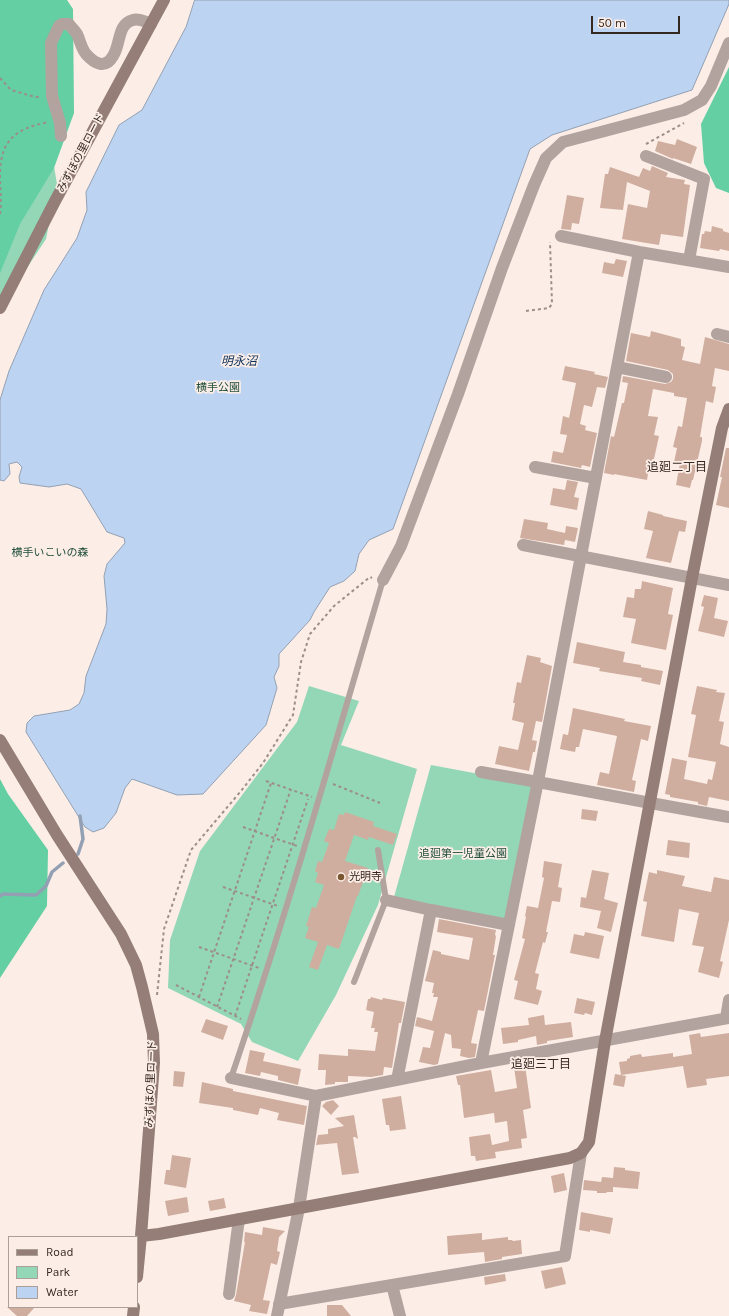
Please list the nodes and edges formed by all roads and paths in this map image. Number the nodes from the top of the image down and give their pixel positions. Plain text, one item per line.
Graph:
1 (164, 0) edge
2 (151, 24) junction
3 (729, 43) edge
4 (0, 78) edge
5 (52, 96) junction
6 (59, 119) junction
7 (686, 122) dead end
8 (61, 136) dead end
9 (643, 152) joint
10 (0, 214) edge
11 (561, 236) joint
12 (640, 252) junction
13 (689, 260) junction
14 (729, 267) edge
15 (2, 301) edge
16 (526, 311) dead end
17 (717, 334) dead end
18 (729, 337) edge
19 (617, 367) junction
20 (666, 376) dead end
21 (729, 409) edge
22 (535, 467) dead end
23 (596, 478) junction
24 (523, 545) dead end
25 (580, 557) junction
26 (692, 578) junction
27 (384, 580) junction
28 (729, 585) edge
29 (0, 740) edge
30 (481, 772) dead end
31 (266, 781) dead end
32 (324, 781) junction
33 (538, 781) junction
34 (271, 782) junction
35 (291, 789) junction
36 (310, 796) junction
37 (319, 799) junction
38 (380, 802) dead end
39 (650, 804) junction
40 (729, 817) edge
41 (243, 827) dead end
42 (254, 831) junction
43 (275, 838) junction
44 (293, 845) junction
45 (304, 847) junction
46 (378, 850) dead end
47 (223, 887) dead end
48 (234, 891) junction
49 (254, 898) junction
50 (386, 900) junction
51 (273, 904) junction
52 (285, 908) junction
53 (431, 910) junction
54 (509, 925) junction
55 (199, 947) dead end
56 (214, 952) junction
57 (233, 959) junction
58 (252, 966) junction
59 (266, 970) junction
60 (354, 982) dead end
61 (176, 985) dead end
62 (157, 997) dead end
63 (199, 997) junction
64 (729, 1000) edge
65 (217, 1007) junction
66 (235, 1016) junction
67 (727, 1018) edge
68 (249, 1024) junction
69 (605, 1041) junction
70 (481, 1063) junction
71 (231, 1078) joint
72 (397, 1080) junction
73 (316, 1096) junction
74 (581, 1153) junction
75 (299, 1208) junction
76 (239, 1219) junction
77 (141, 1236) junction
78 (138, 1267) edge
79 (392, 1286) junction
80 (229, 1294) dead end
81 (279, 1304) junction
82 (277, 1316) edge
83 (400, 1316) edge

1 - 2 street, みずほの里ロード
2 - 5 street
2 - 15 street, みずほの里ロード
3 - 27 street
4 - 5 path
5 - 6 street
6 - 8 street
6 - 10 path
7 - 9 path
9 - 13 street
11 - 12 street
11 - 16 path
12 - 13 street
12 - 19 street
13 - 14 street
17 - 18 street
19 - 20 street
19 - 23 street
21 - 26 street
22 - 23 street
23 - 25 street
24 - 25 street
25 - 26 street
25 - 33 street
26 - 28 street
26 - 39 street
27 - 32 lane
27 - 62 path
29 - 77 street, みずほの里ロード
30 - 33 street
31 - 34 path
32 - 37 lane
32 - 38 path
33 - 39 street
33 - 54 street
34 - 35 path
34 - 42 path
35 - 36 path
35 - 43 path
36 - 37 path
36 - 44 path
37 - 45 lane
39 - 40 street
39 - 69 street
41 - 42 path
42 - 43 path
42 - 48 path
43 - 44 path
43 - 49 path
44 - 45 path
44 - 51 path
45 - 52 lane
46 - 50 lane
47 - 48 path
48 - 49 path
48 - 56 path
49 - 51 path
49 - 57 path
50 - 53 street
50 - 60 lane
51 - 52 path
51 - 58 path
52 - 59 lane
53 - 54 street
53 - 72 street
54 - 70 street
55 - 56 path
56 - 57 path
56 - 63 path
57 - 58 path
57 - 65 path
58 - 59 path
58 - 66 path
59 - 68 lane
61 - 63 path
63 - 65 path
64 - 67 street
65 - 66 path
66 - 68 path
67 - 69 street
68 - 71 lane
69 - 70 street
69 - 74 street
70 - 72 street
71 - 73 street
72 - 73 street
73 - 75 street
74 - 75 street
74 - 79 street
75 - 76 street
75 - 81 street
76 - 77 street
76 - 80 street
77 - 78 street, みずほの里ロード
79 - 81 street
79 - 83 street
81 - 82 street

